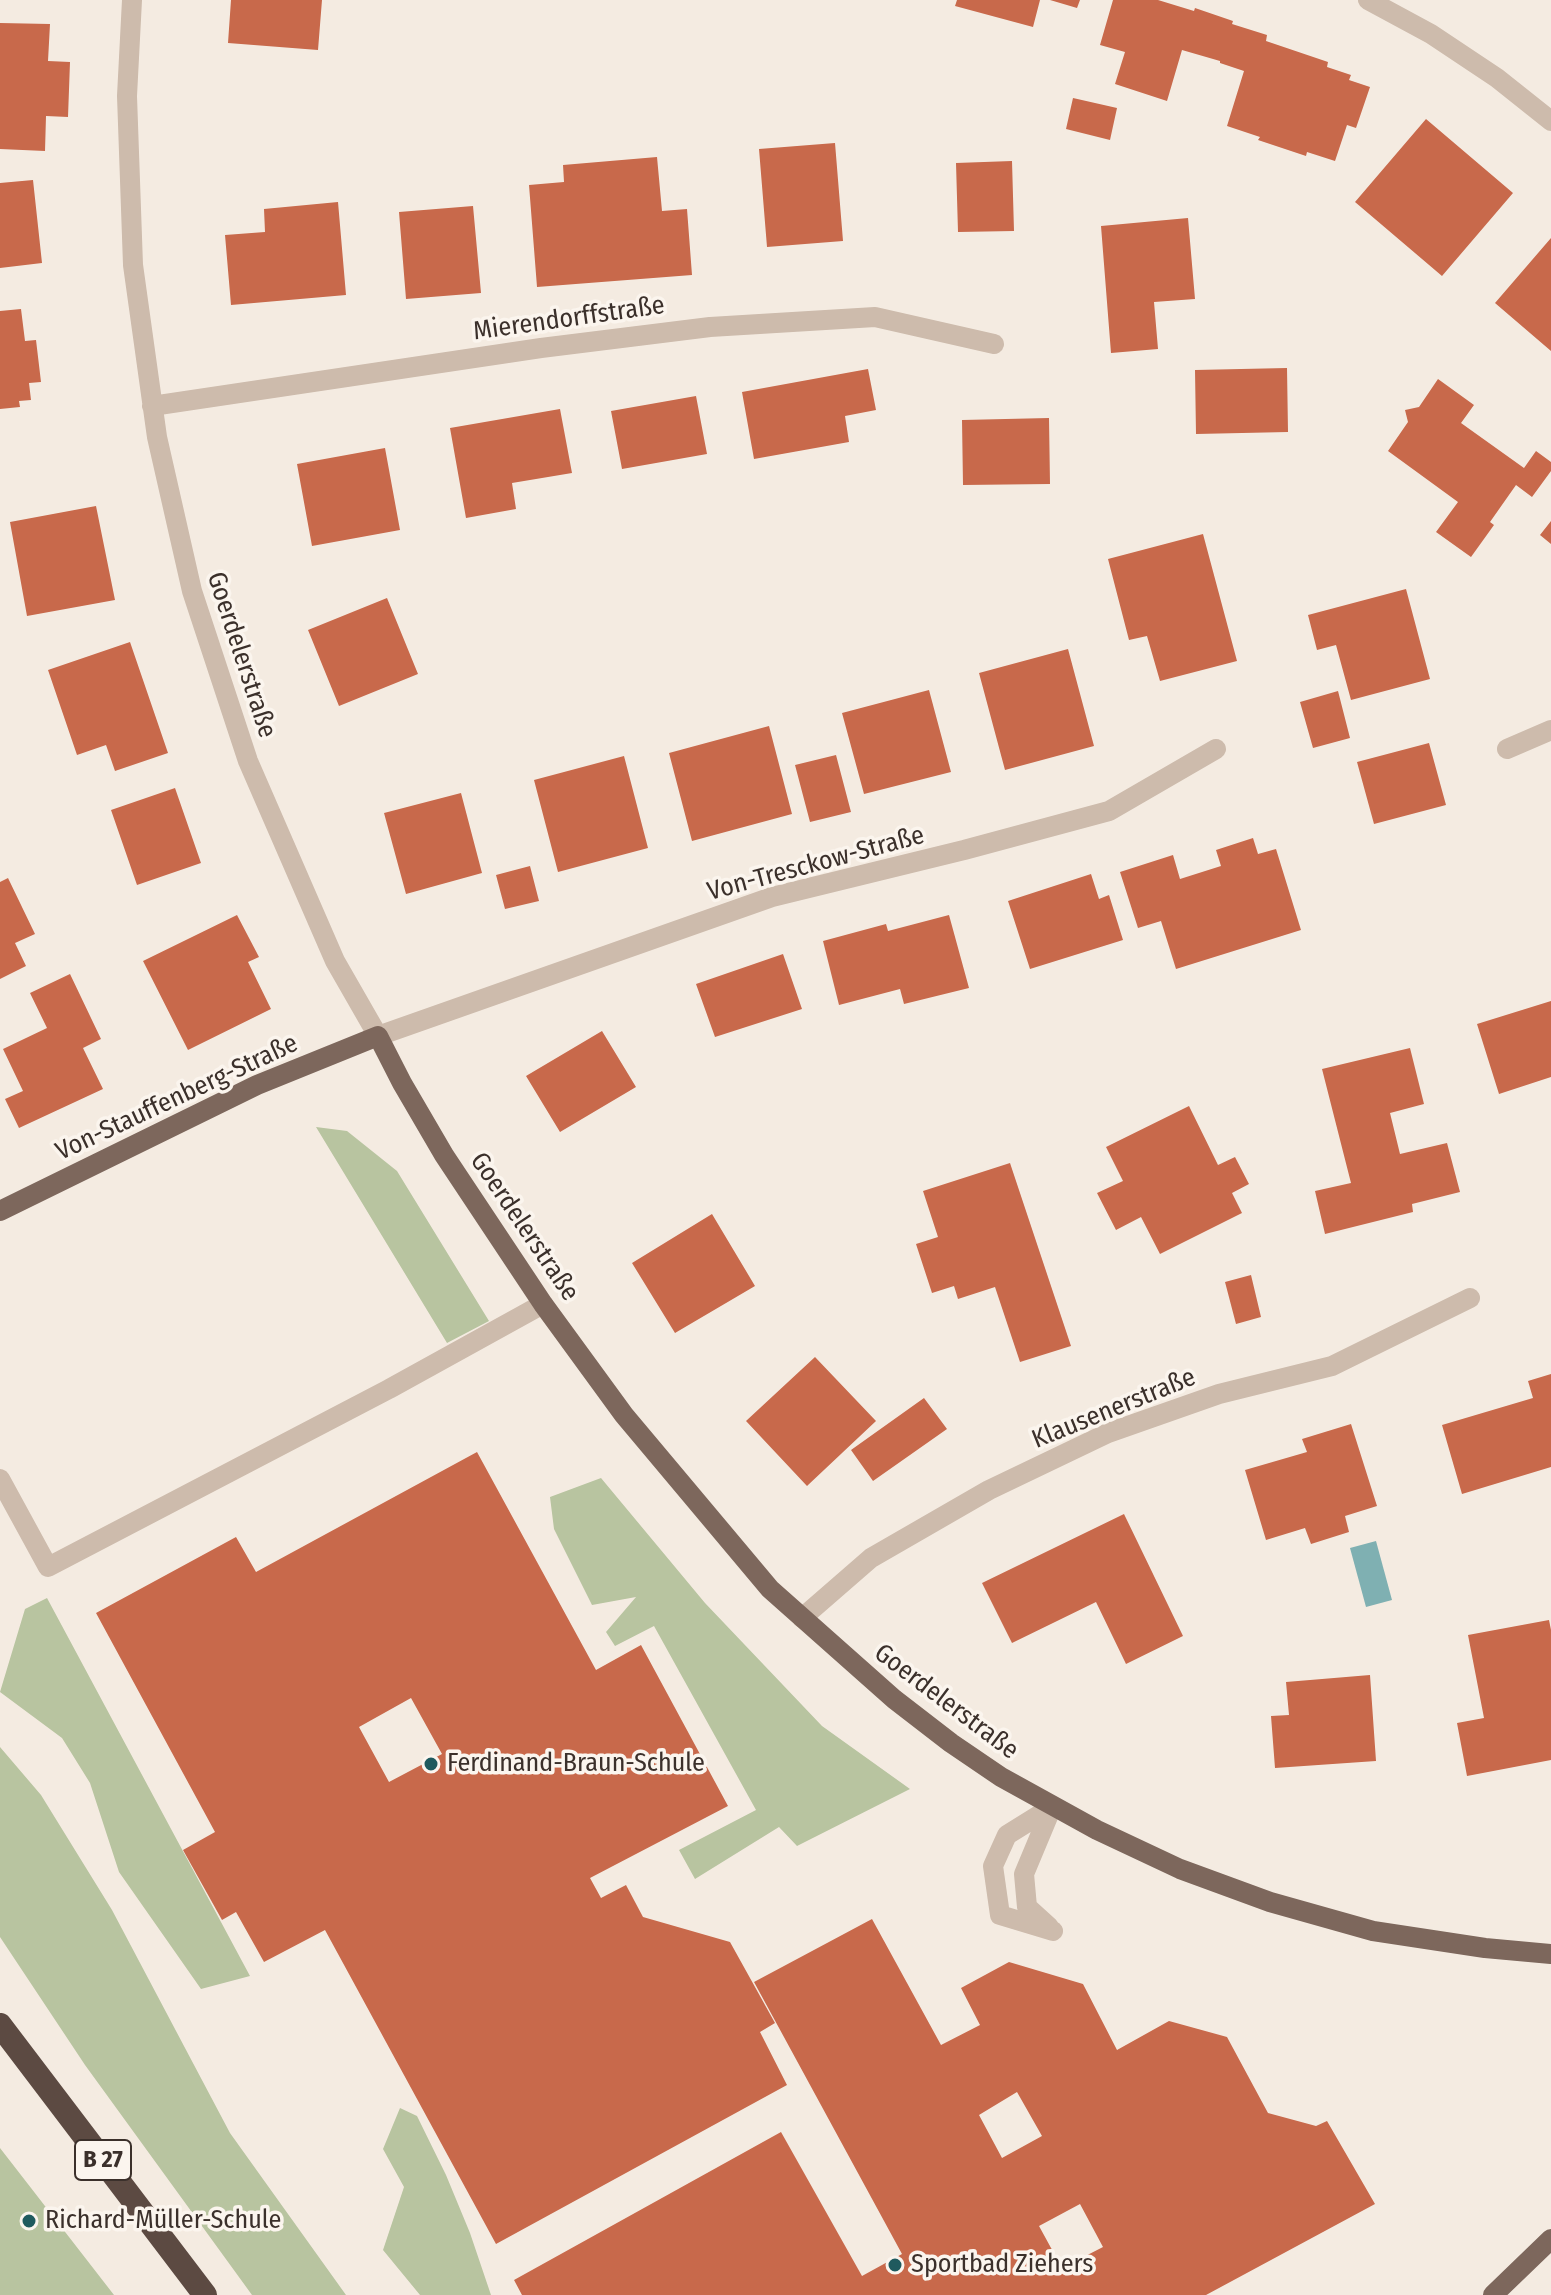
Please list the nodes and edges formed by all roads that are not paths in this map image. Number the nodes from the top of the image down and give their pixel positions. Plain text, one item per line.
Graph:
1 (132, 0) edge
2 (1368, 0) edge
3 (1551, 121) edge
4 (994, 344) dead end
5 (152, 406) junction
6 (1551, 730) edge
7 (1216, 749) dead end
8 (1507, 749) dead end
9 (378, 1036) junction
10 (0, 1211) edge
11 (1470, 1298) dead end
12 (543, 1304) junction
13 (0, 1479) edge
14 (802, 1618) junction
15 (1052, 1807) junction
16 (1551, 1954) edge
17 (0, 2025) edge
18 (1551, 2239) edge
19 (205, 2295) edge
20 (1493, 2295) edge

1 - 5 street, Goerdelerstraße
2 - 3 street
4 - 5 street, Mierendorffstraße
5 - 9 street, Goerdelerstraße
6 - 8 street
7 - 9 street, Von-Tresckow-Straße
9 - 10 main road, Von-Stauffenberg-Straße
9 - 12 main road, Goerdelerstraße
11 - 14 street, Klausenerstraße
12 - 13 street
12 - 14 main road, Goerdelerstraße
14 - 15 main road, Goerdelerstraße
15 - 15 street
15 - 16 main road, Goerdelerstraße
17 - 19 highway, B 27
18 - 20 main road

